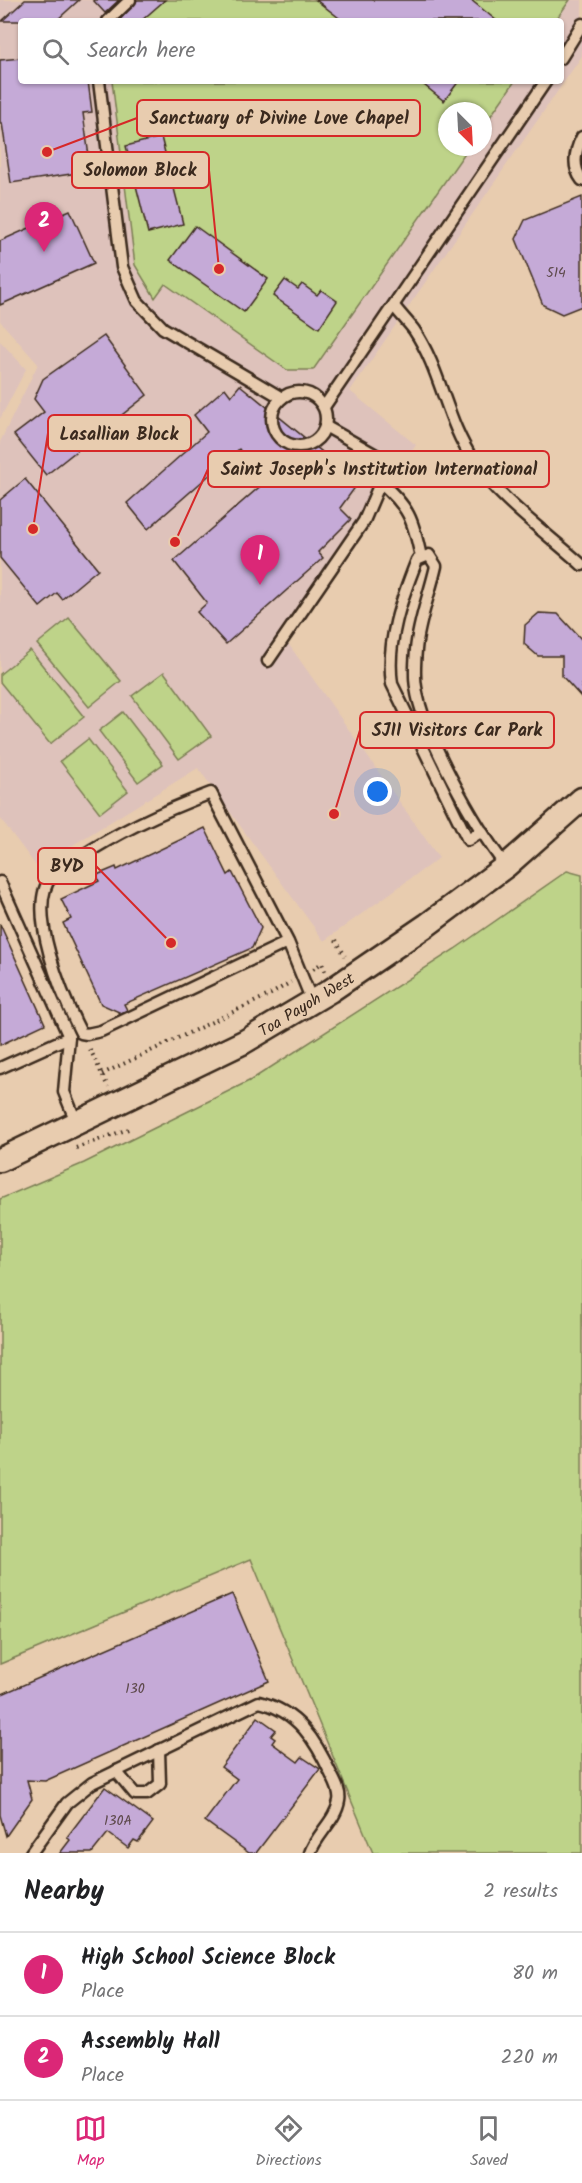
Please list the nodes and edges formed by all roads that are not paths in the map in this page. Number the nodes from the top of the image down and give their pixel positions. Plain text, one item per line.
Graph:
1 (130, 0) edge
2 (111, 18) edge
3 (582, 24) edge
4 (564, 53) edge
5 (99, 84) edge
6 (544, 84) edge
7 (582, 137) edge
8 (582, 180) edge
9 (394, 306) junction
10 (282, 398) junction
11 (324, 407) junction
12 (326, 426) junction
13 (379, 481) junction
14 (421, 557) junction
15 (582, 565) edge
16 (268, 661) dead end
17 (582, 799) edge
18 (482, 831) junction
19 (506, 866) junction
20 (0, 882) edge
21 (288, 942) junction
22 (312, 1001) junction
23 (69, 1037) junction
24 (0, 1068) edge
25 (77, 1124) junction
26 (0, 1160) edge
27 (159, 1750) junction
28 (116, 1771) junction
29 (31, 1853) edge
30 (310, 1853) edge

1 - 2 lane
3 - 4 lane
5 - 10 lane
6 - 9 lane
7 - 8 lane
9 - 11 lane
9 - 15 lane
10 - 11 lane
10 - 12 lane
11 - 12 lane
12 - 13 lane
13 - 14 lane
13 - 16 lane
14 - 18 lane
14 - 18 lane
17 - 19 street, Toa Payoh West
18 - 19 lane
19 - 22 street, Toa Payoh West
20 - 23 lane
21 - 21 lane
21 - 22 lane
22 - 25 street, Toa Payoh West
23 - 24 lane
23 - 25 lane
25 - 26 street, Toa Payoh West
27 - 28 lane
27 - 28 lane
27 - 30 lane
28 - 29 lane

